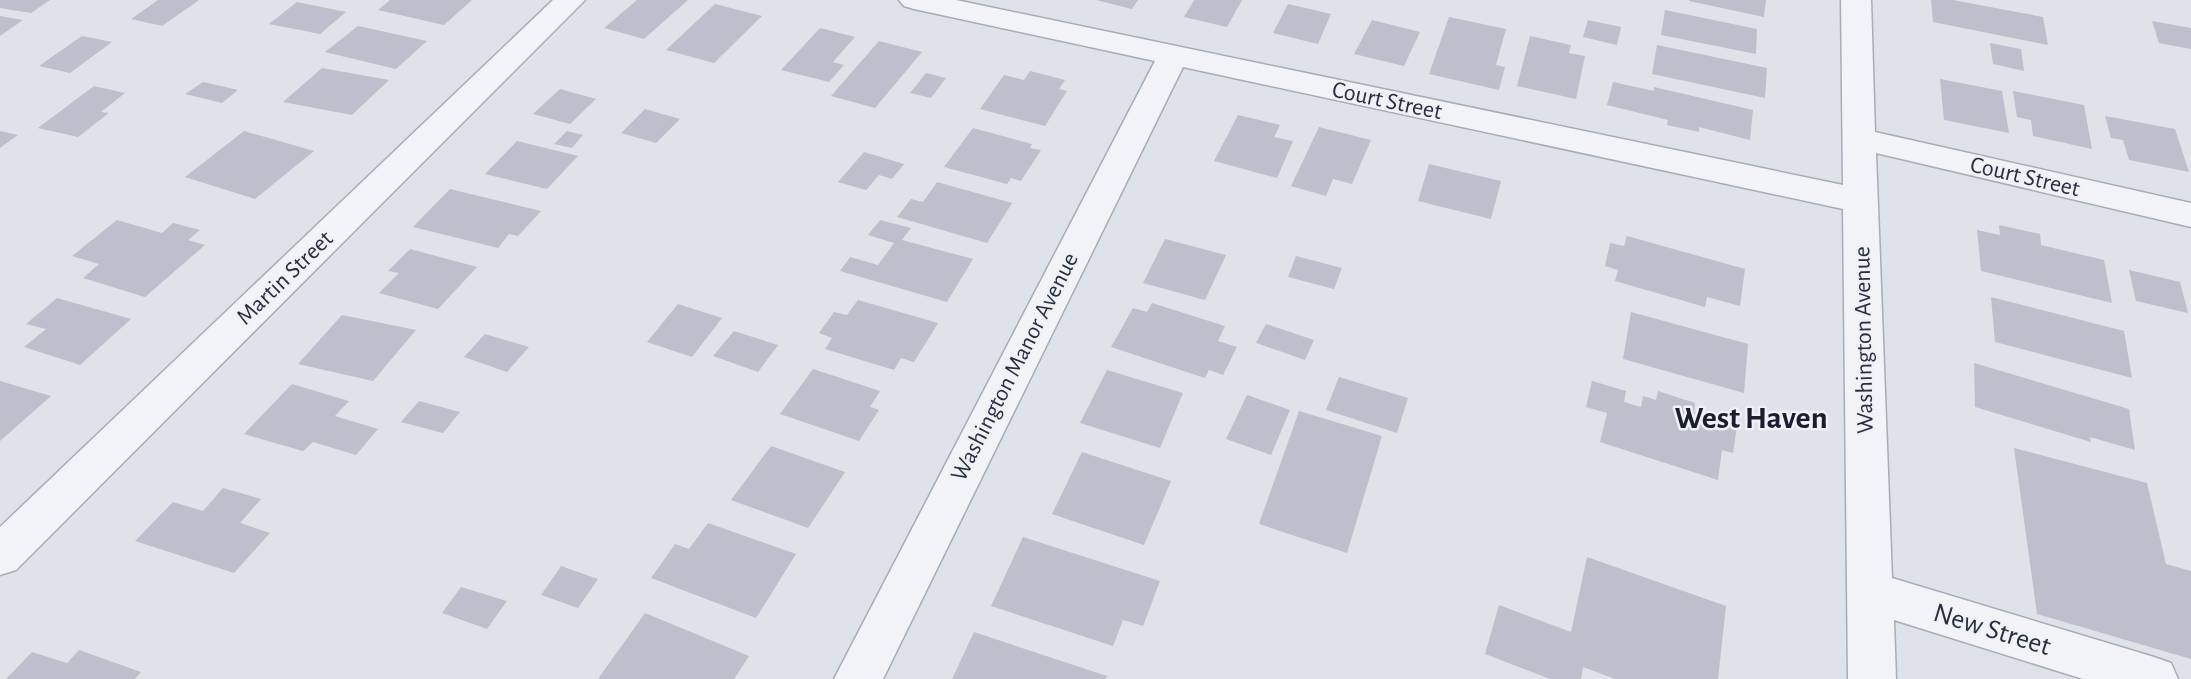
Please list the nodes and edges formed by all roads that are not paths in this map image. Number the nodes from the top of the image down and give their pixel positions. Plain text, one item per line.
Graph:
1 (570, 0) edge
2 (914, 0) edge
3 (1857, 0) edge
4 (1173, 55) junction
5 (1860, 139) junction
6 (1861, 201) junction
7 (2191, 215) edge
8 (0, 556) edge
9 (1870, 592) junction
10 (858, 679) edge
11 (1872, 679) edge
12 (2154, 679) edge

1 - 8 street, Martin Street
2 - 4 street, Court Street
3 - 5 street, Washington Avenue
4 - 6 street, Court Street
4 - 10 street, Washington Manor Avenue
5 - 6 street, Washington Avenue
5 - 7 street, Court Street
6 - 9 street, Washington Avenue
9 - 11 street, Washington Avenue
9 - 12 street, New Street

